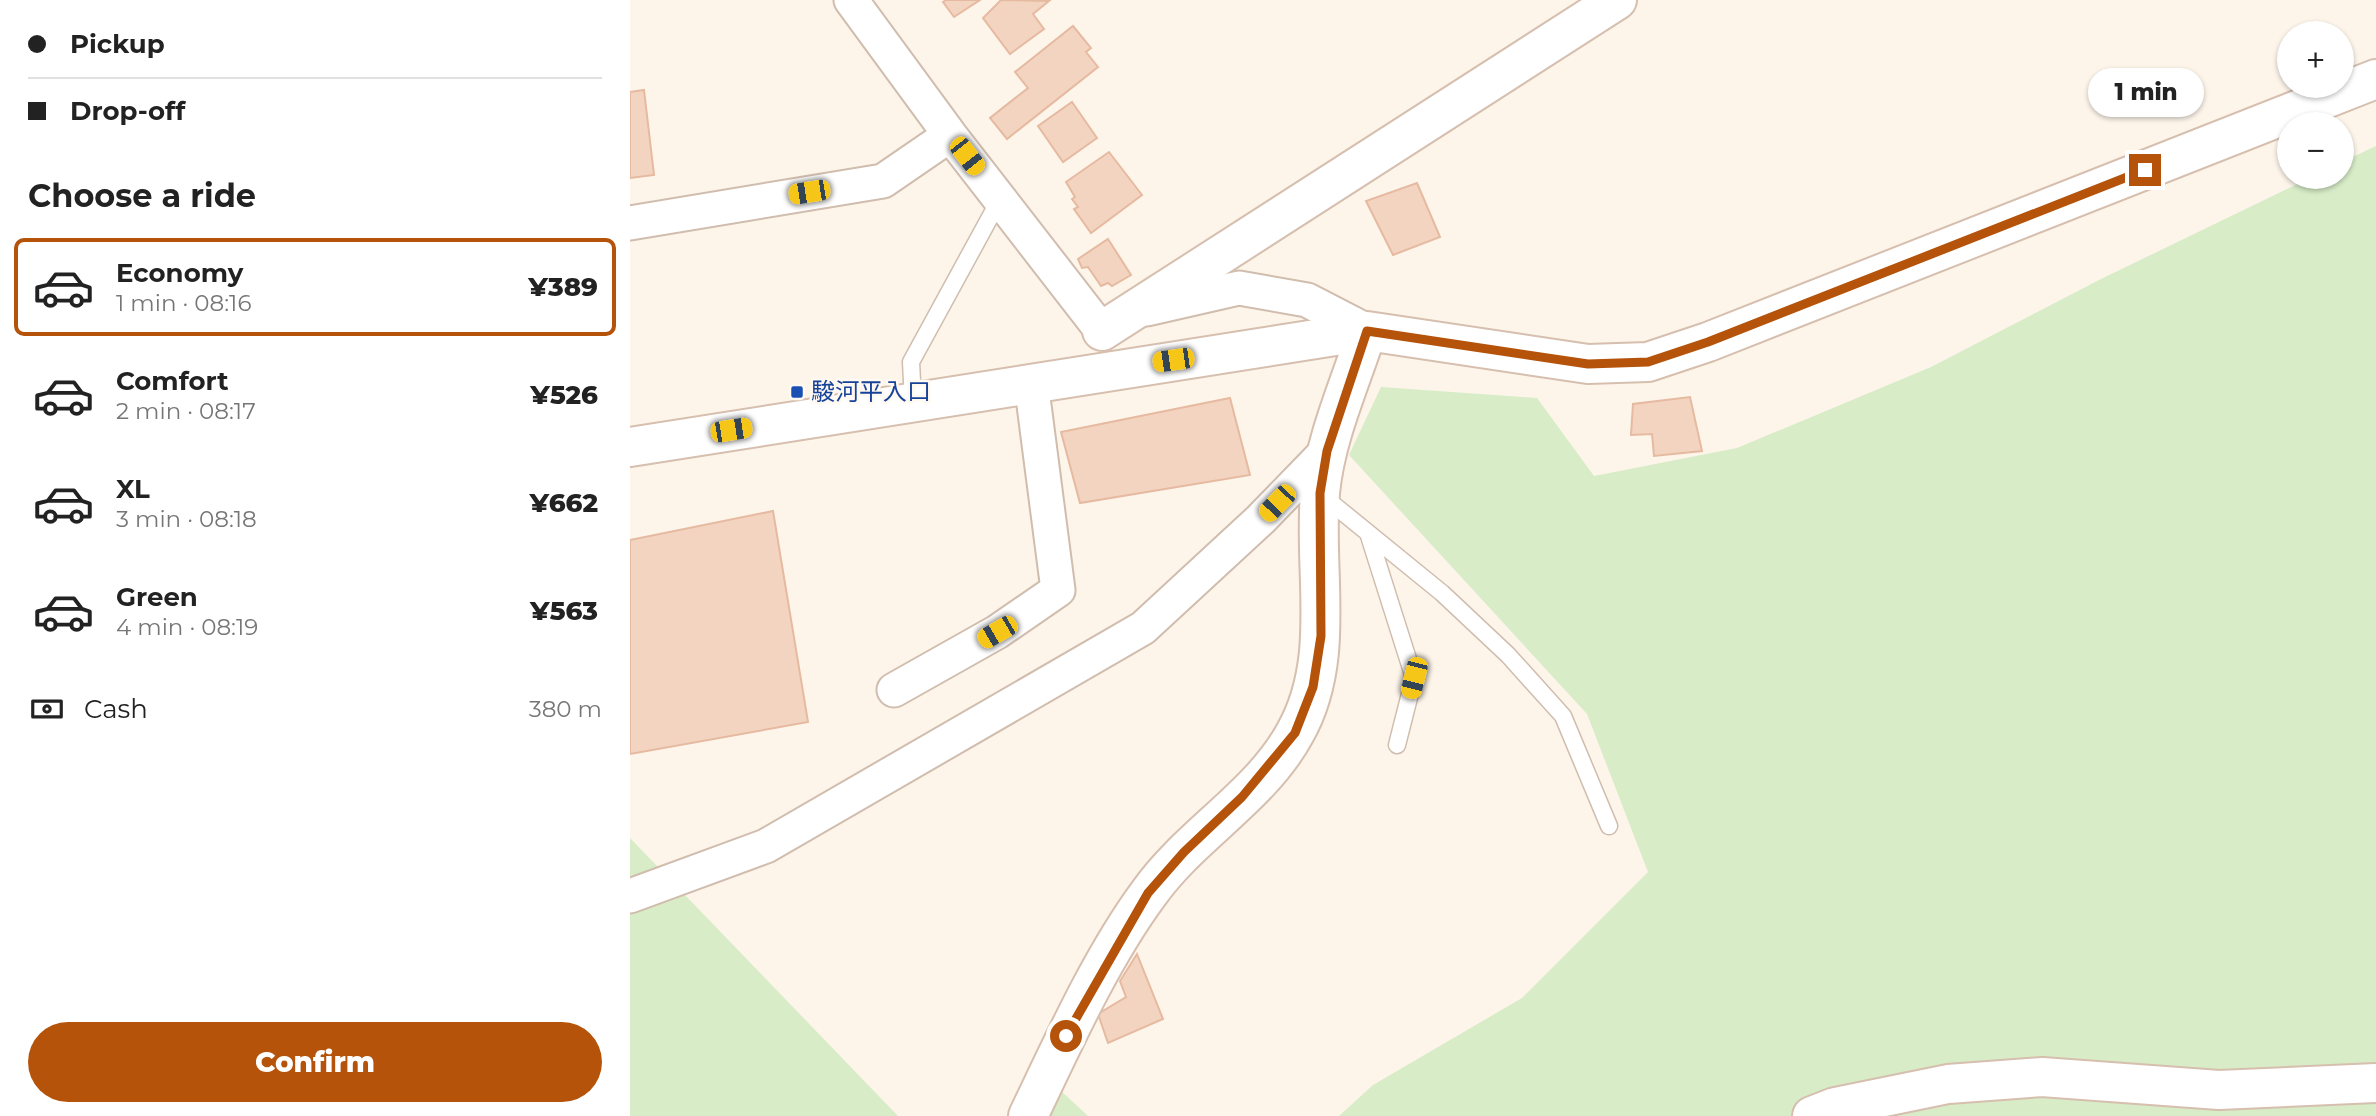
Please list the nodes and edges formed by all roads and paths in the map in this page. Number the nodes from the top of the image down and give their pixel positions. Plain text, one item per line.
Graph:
1 (851, 0) edge
2 (1617, 0) edge
3 (2376, 79) edge
4 (950, 135) junction
5 (1000, 199) junction
6 (630, 223) edge
7 (1102, 331) junction
8 (1367, 331) junction
9 (1126, 366) junction
10 (1031, 382) junction
11 (913, 401) junction
12 (630, 447) edge
13 (1327, 451) junction
14 (1320, 493) junction
15 (1369, 536) junction
16 (894, 690) dead end
17 (1397, 745) dead end
18 (1609, 826) dead end
19 (630, 896) edge
20 (2376, 1083) edge
21 (1028, 1116) edge
22 (1812, 1116) edge

1 - 4 street
2 - 7 street
3 - 8 street
4 - 5 street
4 - 6 street
5 - 7 street
5 - 11 lane
7 - 8 street
7 - 9 street
8 - 9 street
8 - 13 street
9 - 10 street
10 - 11 street
10 - 16 street
11 - 12 street
13 - 14 street
13 - 19 street
14 - 15 lane
14 - 21 street
15 - 17 lane
15 - 18 lane
20 - 22 street

